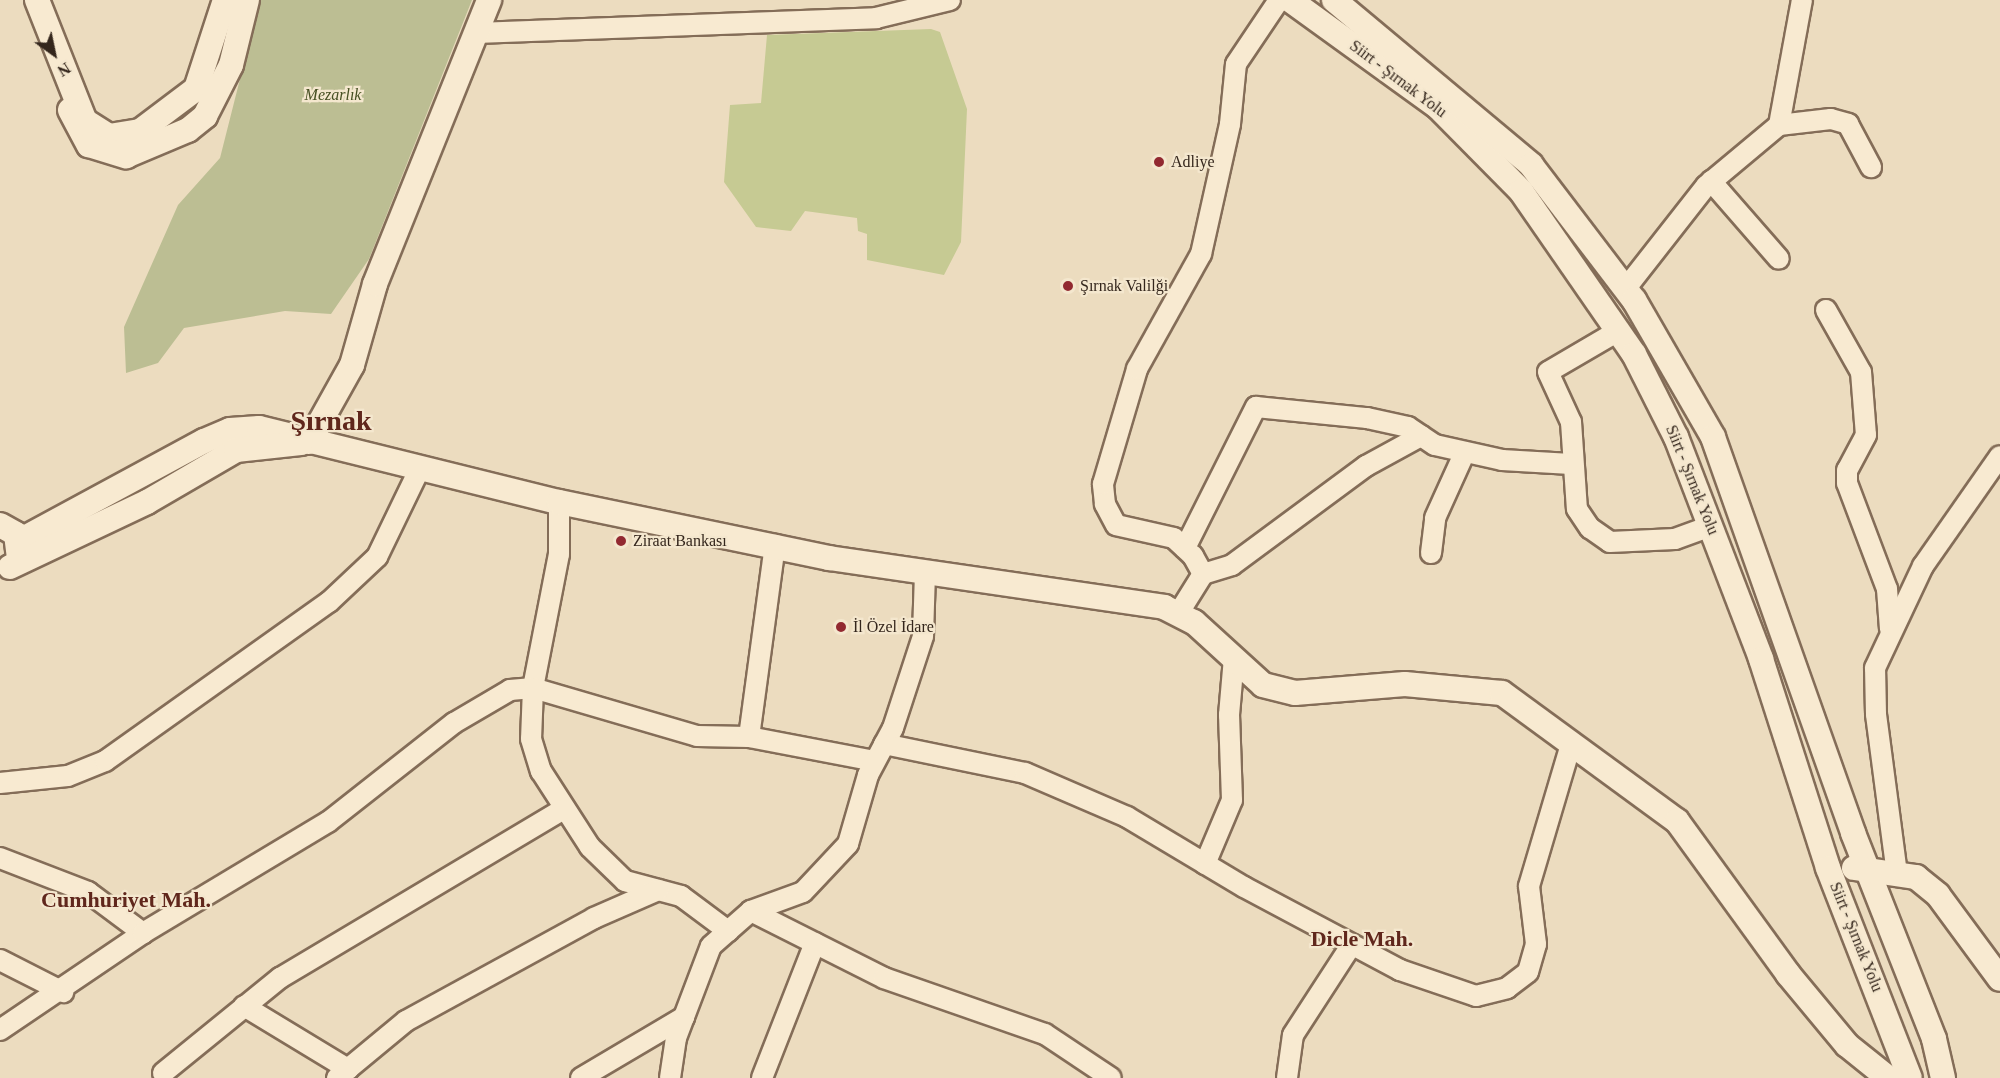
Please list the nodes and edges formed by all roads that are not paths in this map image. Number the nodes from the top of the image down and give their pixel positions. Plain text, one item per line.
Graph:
1 (38, 0) edge
2 (225, 0) edge
3 (247, 0) edge
4 (489, 0) edge
5 (950, 0) edge
6 (1279, 0) edge
7 (1290, 0) edge
8 (1334, 0) edge
9 (1802, 0) edge
10 (476, 33) junction
11 (69, 90) junction
12 (1779, 125) junction
13 (1871, 167) dead end
14 (1711, 181) junction
15 (1779, 259) dead end
16 (1626, 288) junction
17 (1826, 310) dead end
18 (1618, 330) junction
19 (1421, 435) junction
20 (309, 442) junction
21 (1465, 452) junction
22 (2000, 456) edge
23 (1571, 464) junction
24 (419, 470) junction
25 (559, 502) junction
26 (0, 525) edge
27 (1711, 526) junction
28 (20, 541) junction
29 (775, 546) junction
30 (1185, 548) junction
31 (1431, 554) dead end
32 (5, 569) edge
33 (926, 573) junction
34 (1203, 574) junction
35 (1178, 614) junction
36 (1890, 632) junction
37 (1234, 658) junction
38 (533, 688) junction
39 (749, 736) junction
40 (1571, 744) junction
41 (879, 753) junction
42 (0, 783) edge
43 (562, 810) junction
44 (0, 858) edge
45 (1205, 864) junction
46 (1828, 867) junction
47 (1866, 868) junction
48 (1897, 874) junction
49 (658, 890) junction
50 (751, 911) junction
51 (728, 931) junction
52 (143, 933) junction
53 (814, 943) junction
54 (1352, 944) junction
55 (0, 960) edge
56 (2000, 979) edge
57 (63, 992) junction
58 (244, 1006) junction
59 (684, 1017) junction
60 (0, 1030) edge
61 (163, 1073) dead end
62 (342, 1074) edge
63 (581, 1078) edge
64 (670, 1078) edge
65 (762, 1078) edge
66 (1111, 1078) edge
67 (1287, 1078) edge
68 (1888, 1078) edge
69 (1910, 1078) edge
70 (1943, 1078) edge

1 - 11 street
2 - 11 street
3 - 11 street
4 - 10 street
5 - 10 street
6 - 30 street
7 - 18 street, Siirt - Şırnak Yolu
8 - 16 street, Siirt - Şırnak Yolu
9 - 12 street
10 - 20 street
12 - 13 street
12 - 14 street
14 - 15 street
14 - 16 street
16 - 47 street, Siirt - Şırnak Yolu
17 - 36 street
18 - 23 street
18 - 27 street, Siirt - Şırnak Yolu
19 - 21 street
19 - 30 street
19 - 34 street
20 - 24 street
20 - 28 street
20 - 32 street
21 - 23 street
21 - 31 street
22 - 36 street
23 - 27 street
24 - 25 street
24 - 42 street
25 - 29 street
25 - 38 street
26 - 28 street
27 - 46 street, Siirt - Şırnak Yolu
28 - 32 street
29 - 33 street
29 - 39 street
30 - 34 street
33 - 35 street
33 - 41 street
34 - 35 street
35 - 37 street
36 - 48 street
37 - 40 street
37 - 45 street
38 - 39 street
38 - 43 street
38 - 52 street
39 - 41 street
40 - 54 street
40 - 68 street
41 - 45 street
41 - 50 street
43 - 49 street
43 - 58 street
44 - 52 street
45 - 54 street
46 - 47 street
46 - 69 street, Siirt - Şırnak Yolu
47 - 48 street
47 - 70 street, Siirt - Şırnak Yolu
48 - 56 street
49 - 51 street
49 - 62 street
50 - 51 street
50 - 53 street
51 - 59 street
52 - 57 street
53 - 65 street
53 - 66 street
54 - 67 street
55 - 57 street
57 - 60 street
58 - 61 street
58 - 62 street
59 - 63 street
59 - 64 street

